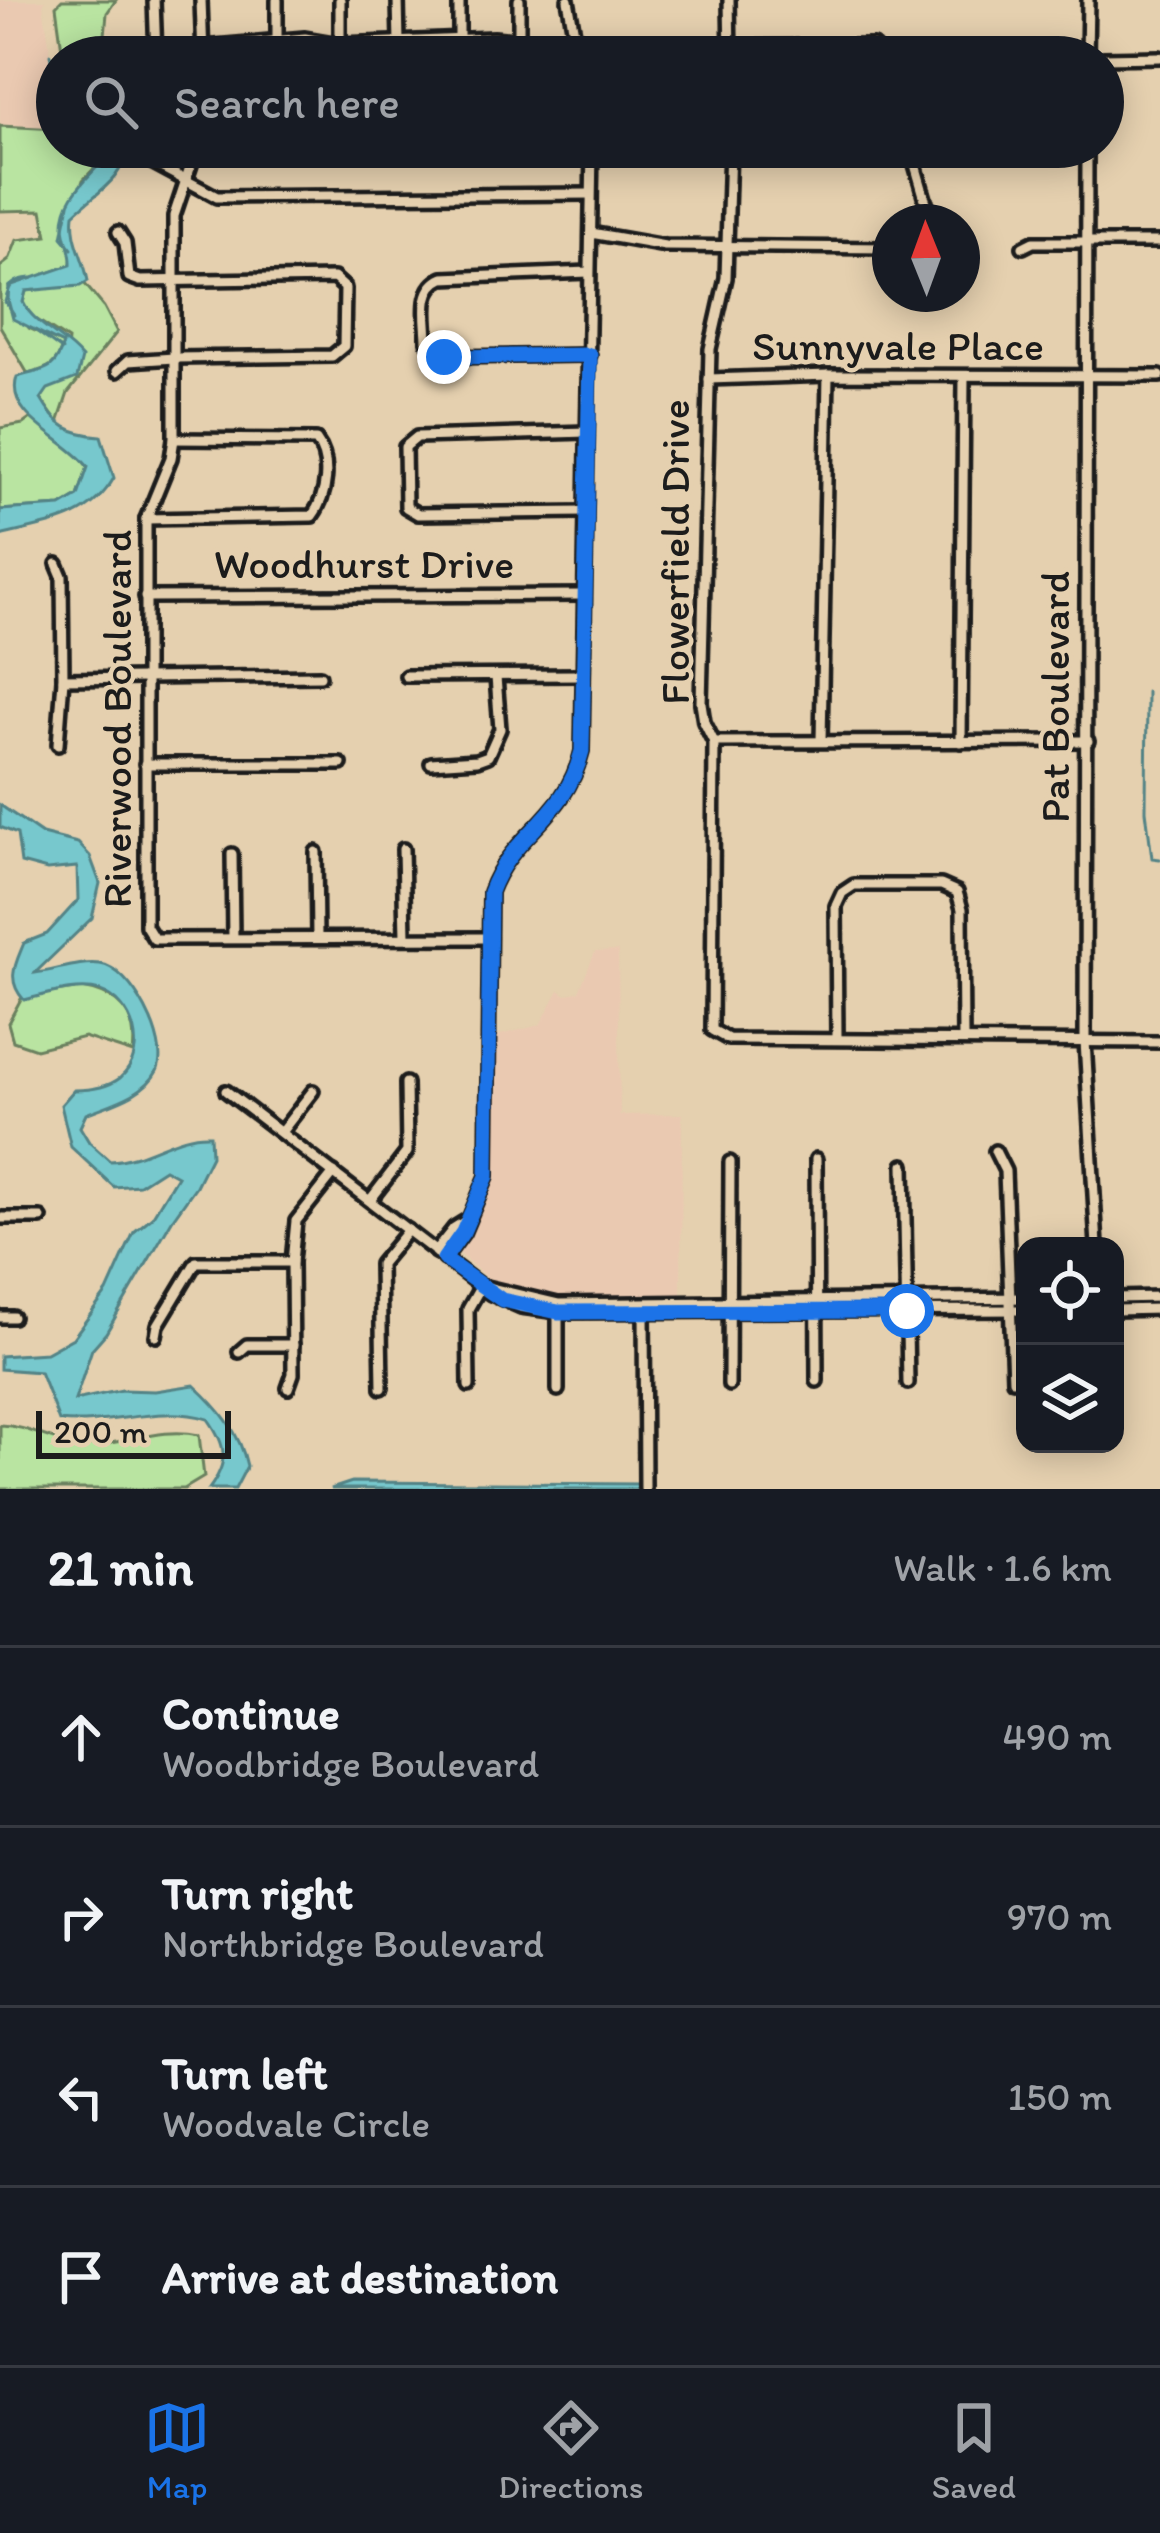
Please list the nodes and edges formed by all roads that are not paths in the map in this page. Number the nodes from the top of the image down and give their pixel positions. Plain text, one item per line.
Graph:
1 (154, 0) edge
2 (201, 0) edge
3 (277, 0) edge
4 (340, 0) edge
5 (398, 0) edge
6 (459, 0) edge
7 (519, 0) edge
8 (568, 0) edge
9 (730, 0) edge
10 (1088, 0) edge
11 (574, 33) junction
12 (155, 36) edge
13 (202, 36) edge
14 (277, 36) edge
15 (340, 36) edge
16 (399, 36) edge
17 (459, 36) edge
18 (519, 36) edge
19 (569, 36) edge
20 (576, 36) edge
21 (730, 36) edge
22 (1086, 36) edge
23 (1160, 57) edge
24 (1124, 58) edge
25 (161, 168) edge
26 (191, 168) edge
27 (591, 168) edge
28 (729, 168) edge
29 (916, 168) edge
30 (1088, 168) edge
31 (187, 184) junction
32 (590, 194) junction
33 (926, 204) edge
34 (118, 232) dead end
35 (591, 233) junction
36 (1086, 241) junction
37 (1160, 242) edge
38 (1023, 247) dead end
39 (726, 248) junction
40 (872, 248) edge
41 (589, 272) junction
42 (174, 281) junction
43 (590, 355) junction
44 (174, 358) junction
45 (117, 371) dead end
46 (828, 375) junction
47 (1160, 376) edge
48 (964, 377) junction
49 (1087, 377) junction
50 (709, 379) junction
51 (587, 432) junction
52 (174, 439) junction
53 (585, 512) junction
54 (146, 518) junction
55 (57, 564) dead end
56 (583, 595) junction
57 (145, 597) junction
58 (583, 675) junction
59 (320, 676) dead end
60 (406, 676) dead end
61 (496, 677) junction
62 (144, 678) junction
63 (63, 679) junction
64 (821, 741) junction
65 (1088, 741) junction
66 (714, 742) junction
67 (961, 742) junction
68 (58, 745) dead end
69 (431, 763) dead end
70 (145, 764) junction
71 (340, 764) dead end
72 (403, 849) dead end
73 (316, 852) dead end
74 (232, 854) dead end
75 (405, 937) junction
76 (233, 938) junction
77 (317, 938) junction
78 (487, 938) junction
79 (837, 1038) junction
80 (963, 1039) junction
81 (1084, 1041) junction
82 (1160, 1042) edge
83 (406, 1083) dead end
84 (226, 1091) dead end
85 (313, 1091) dead end
86 (282, 1131) junction
87 (995, 1151) dead end
88 (816, 1159) dead end
89 (730, 1162) dead end
90 (904, 1165) dead end
91 (334, 1173) junction
92 (371, 1199) junction
93 (0, 1218) edge
94 (41, 1218) dead end
95 (408, 1230) junction
96 (1096, 1237) edge
97 (440, 1256) junction
98 (292, 1262) junction
99 (481, 1286) junction
100 (1160, 1297) edge
101 (1124, 1298) edge
102 (1016, 1302) edge
103 (1011, 1304) junction
104 (906, 1305) junction
105 (730, 1306) junction
106 (819, 1306) junction
107 (1016, 1306) edge
108 (644, 1307) junction
109 (1160, 1309) edge
110 (1124, 1310) edge
111 (558, 1312) junction
112 (0, 1317) edge
113 (13, 1317) dead end
114 (156, 1336) dead end
115 (293, 1345) junction
116 (239, 1352) dead end
117 (1012, 1380) dead end
118 (817, 1382) dead end
119 (908, 1383) dead end
120 (729, 1385) dead end
121 (469, 1386) dead end
122 (288, 1388) dead end
123 (382, 1388) dead end
124 (559, 1390) dead end
125 (645, 1484) edge

1 - 12 street
2 - 13 street
3 - 14 street
4 - 15 street
5 - 16 street
6 - 17 street
7 - 18 street
8 - 11 street
9 - 21 street
10 - 22 street
11 - 19 street
11 - 20 street
23 - 24 street
25 - 31 street
26 - 31 street, Riverwood Boulevard
27 - 32 street
28 - 39 street, Flowerfield Drive
29 - 33 street
30 - 36 street, Pat Boulevard
31 - 32 street
31 - 42 street, Riverwood Boulevard
32 - 35 street
34 - 42 street
35 - 39 street
35 - 41 street
36 - 37 street
36 - 38 street
36 - 49 street, Pat Boulevard
39 - 40 street
39 - 50 street, Flowerfield Drive
41 - 43 street
41 - 43 street
42 - 44 street, Riverwood Boulevard
42 - 44 street
43 - 51 street
44 - 45 street
44 - 52 street, Riverwood Boulevard
46 - 48 street, Sunnyvale Place
46 - 50 street, Sunnyvale Place
46 - 64 street
47 - 49 street, Sunnyvale Place
48 - 49 street, Sunnyvale Place
48 - 67 street
49 - 65 street, Pat Boulevard
50 - 66 street, Flowerfield Drive
51 - 53 street
51 - 53 street
52 - 54 street, Riverwood Boulevard
52 - 54 street
53 - 56 street
54 - 57 street, Riverwood Boulevard
55 - 63 street
56 - 57 street, Woodhurst Drive
56 - 58 street
57 - 62 street, Riverwood Boulevard
58 - 61 street
58 - 78 street
59 - 62 street
60 - 61 street
61 - 69 street
62 - 63 street
62 - 70 street, Riverwood Boulevard
63 - 68 street
64 - 66 street
64 - 67 street
65 - 67 street
65 - 81 street, Pat Boulevard
66 - 79 street, Flowerfield Drive
70 - 71 street
70 - 76 street, Riverwood Boulevard
72 - 75 street
73 - 77 street
74 - 76 street
75 - 77 street
75 - 78 street
76 - 77 street
78 - 97 street
79 - 80 street
79 - 80 street
80 - 81 street
81 - 82 street
81 - 96 street, Pat Boulevard
83 - 92 street
84 - 86 street
85 - 86 street
86 - 91 street
87 - 103 street
88 - 106 street
89 - 105 street
90 - 104 street
91 - 92 street
91 - 98 street
92 - 95 street
93 - 94 street
95 - 97 street
95 - 123 street
97 - 99 street
98 - 114 street
98 - 115 street
99 - 108 street
99 - 111 street
99 - 121 street
100 - 101 street
102 - 103 street
103 - 104 street
103 - 107 street
103 - 117 street
104 - 106 street
104 - 119 street
105 - 106 street
105 - 108 street
105 - 120 street
106 - 118 street
108 - 111 street
108 - 125 street
109 - 110 street
111 - 124 street
112 - 113 street
115 - 116 street
115 - 122 street

